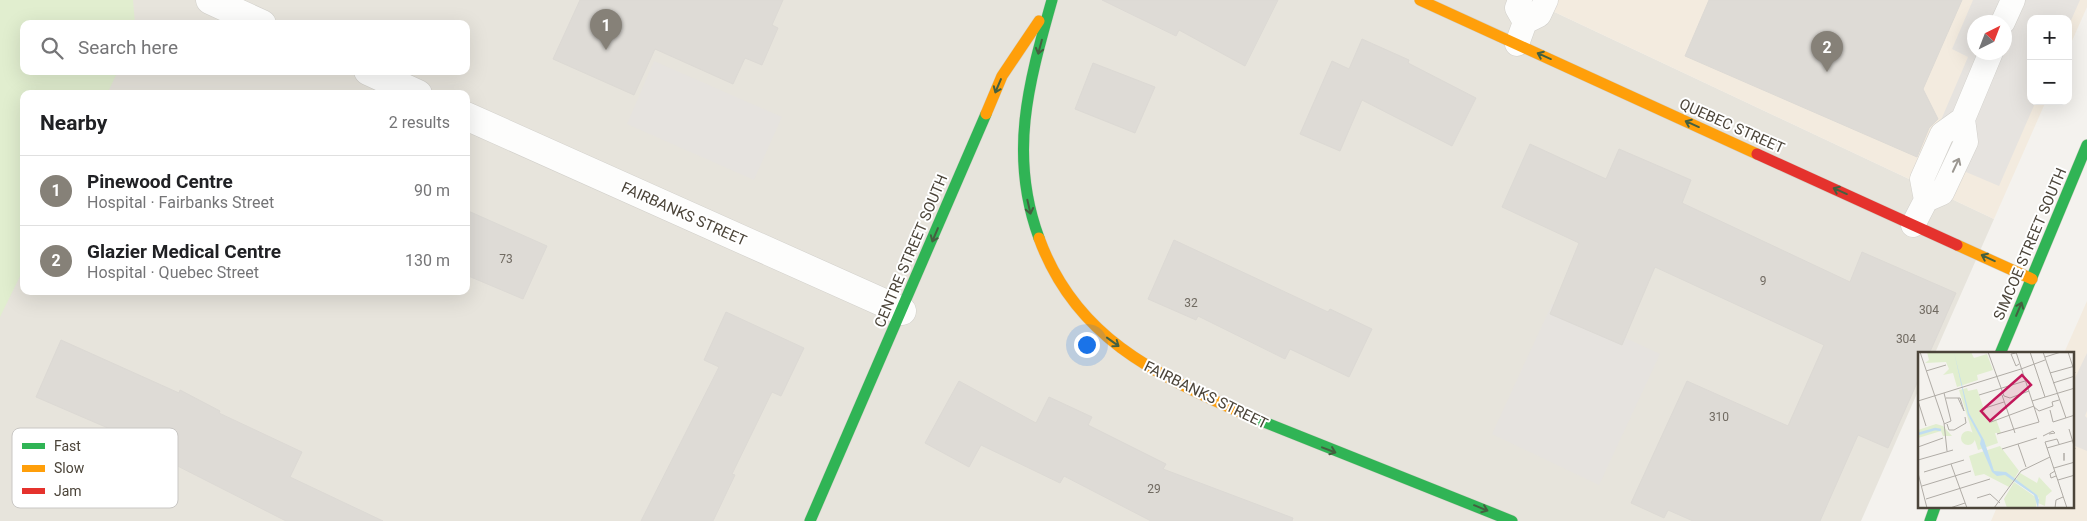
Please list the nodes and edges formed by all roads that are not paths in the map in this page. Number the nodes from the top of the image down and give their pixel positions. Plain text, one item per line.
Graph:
1 (210, 0) edge
2 (1052, 0) edge
3 (1420, 0) edge
4 (1546, 0) edge
5 (2013, 0) edge
6 (1522, 11) edge
7 (2006, 15) edge
8 (253, 20) edge
9 (1517, 44) junction
10 (1988, 60) edge
11 (377, 75) edge
12 (409, 90) edge
13 (470, 118) edge
14 (2087, 145) edge
15 (1914, 225) junction
16 (2032, 279) junction
17 (902, 311) junction
18 (2001, 352) edge
19 (1935, 508) edge
20 (810, 521) edge
21 (1512, 521) edge
22 (1930, 521) edge

1 - 8 street
2 -> 17 street, CENTRE STREET SOUTH
2 -> 21 street, FAIRBANKS STREET
3 - 9 street, QUEBEC STREET
4 - 6 lane
5 - 7 lane
6 - 9 lane
15 -> 9 street, QUEBEC STREET
10 - 15 lane
11 - 12 street
13 - 17 street, FAIRBANKS STREET
14 - 16 street, SIMCOE STREET SOUTH
16 -> 15 street, QUEBEC STREET
18 -> 16 street, SIMCOE STREET SOUTH
17 - 20 street, CENTRE STREET SOUTH
19 - 22 street

